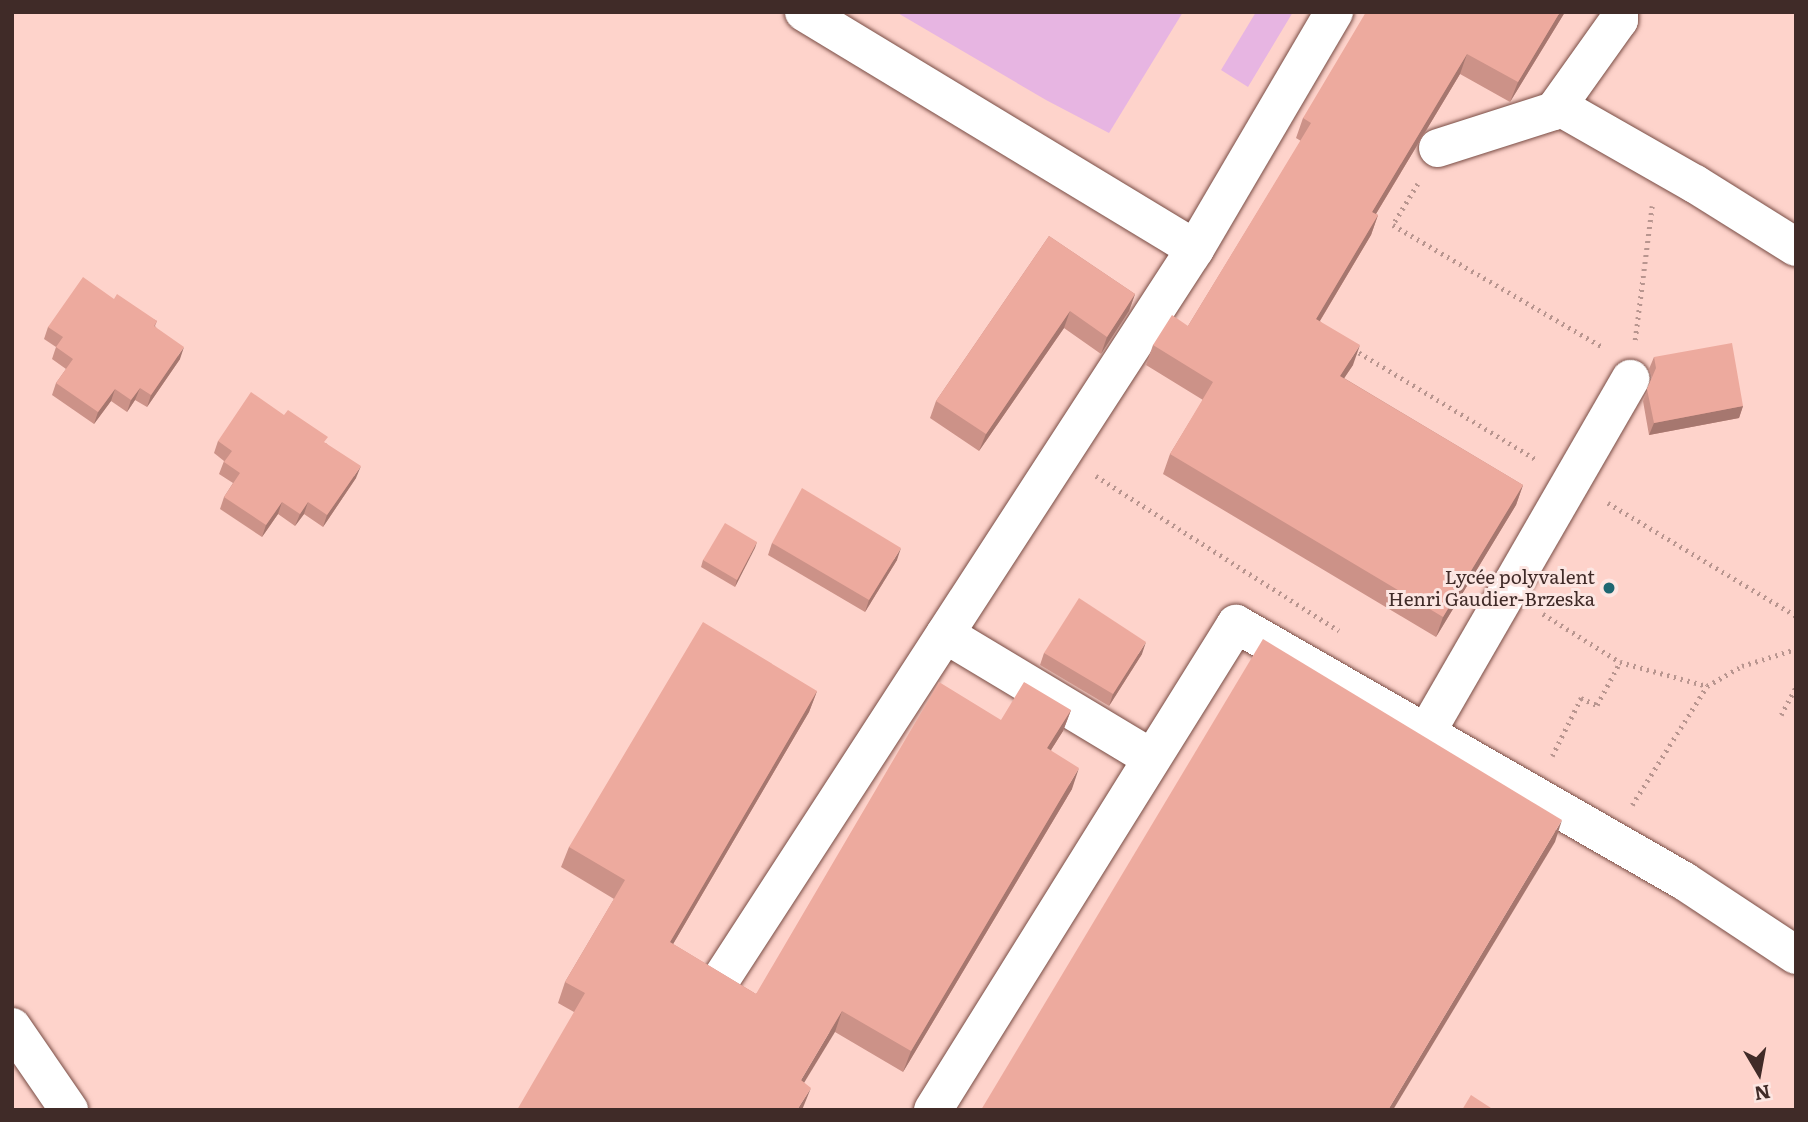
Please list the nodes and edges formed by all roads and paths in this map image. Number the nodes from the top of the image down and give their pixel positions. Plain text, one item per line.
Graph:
1 (804, 12) edge
2 (1334, 12) edge
3 (1619, 12) edge
4 (1558, 106) junction
5 (1438, 148) joint
6 (1653, 196) dead end
7 (1796, 247) edge
8 (1195, 249) junction
9 (1631, 372) junction
10 (1062, 455) junction
11 (1508, 593) junction
12 (945, 634) junction
13 (1796, 649) edge
14 (1620, 662) junction
15 (1329, 678) junction
16 (1707, 685) junction
17 (1796, 687) edge
18 (1781, 715) dead end
19 (1426, 733) junction
20 (1151, 758) junction
21 (1533, 795) junction
22 (1611, 839) junction
23 (1796, 955) edge
24 (723, 976) edge
25 (12, 1027) edge
26 (69, 1110) edge
27 (933, 1110) edge

1 - 8 street
2 - 8 street
3 - 4 street
4 - 5 street
4 - 7 street
5 - 9 path
6 - 9 path
8 - 10 street
9 - 11 street
10 - 12 street
10 - 15 path
11 - 14 path
11 - 19 street
12 - 20 street
12 - 24 street
13 - 16 path
14 - 16 path
14 - 21 path
15 - 19 street
15 - 20 street
16 - 22 path
17 - 18 path
19 - 21 street
20 - 27 street
21 - 22 street
22 - 23 street
25 - 26 street

